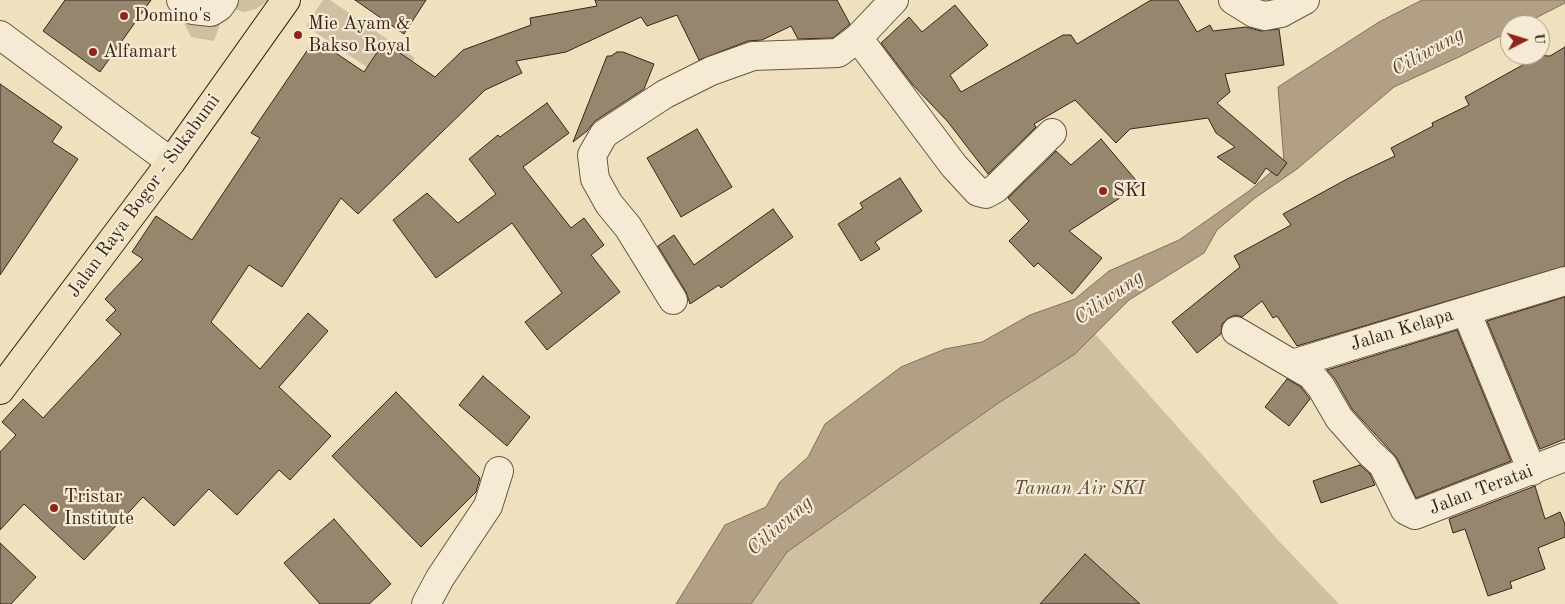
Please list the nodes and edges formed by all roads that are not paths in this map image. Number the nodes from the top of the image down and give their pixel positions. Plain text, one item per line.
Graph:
1 (181, 0) edge
2 (224, 0) edge
3 (286, 0) edge
4 (894, 0) edge
5 (1233, 0) edge
6 (1305, 0) edge
7 (0, 35) edge
8 (858, 38) junction
9 (1052, 133) dead end
10 (171, 162) junction
11 (1565, 281) edge
12 (673, 300) dead end
13 (1466, 311) junction
14 (1236, 331) dead end
15 (1292, 364) junction
16 (0, 390) edge
17 (1565, 457) edge
18 (499, 471) dead end
19 (1532, 471) junction
20 (426, 604) edge

1 - 2 street
3 - 10 highway, Jalan Raya Bogor - Sukabumi
4 - 8 street
5 - 6 street
7 - 10 street
8 - 9 street
8 - 12 street
10 - 16 highway, Jalan Raya Bogor - Sukabumi
11 - 13 street
13 - 15 street, Jalan Kelapa
13 - 19 street, Jalan Kelapa
14 - 15 street
15 - 19 street, Jalan Teratai
17 - 19 street, Jalan Teratai
18 - 20 street

